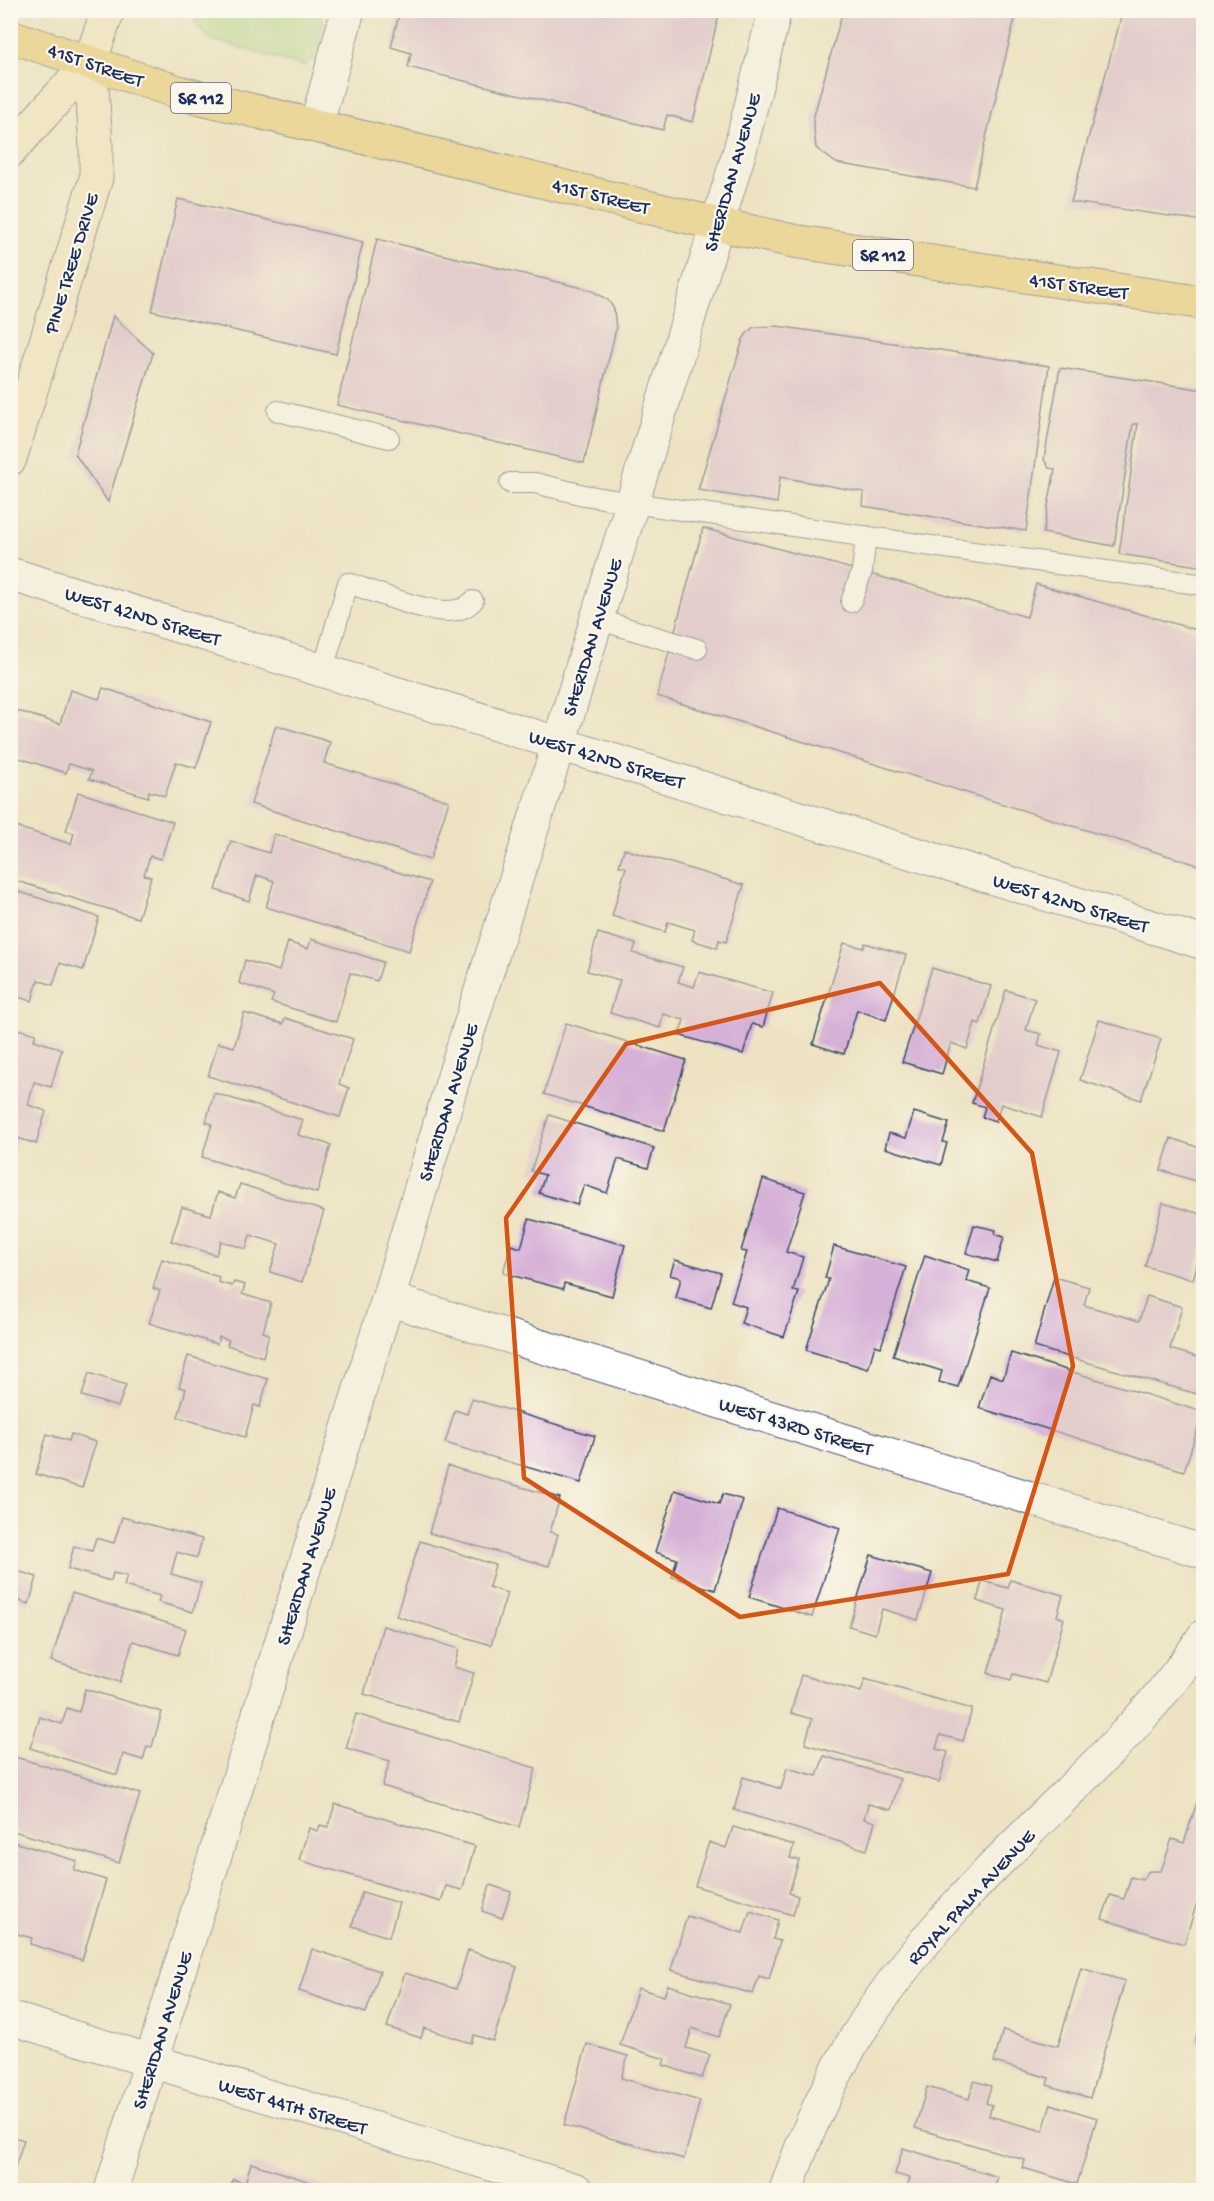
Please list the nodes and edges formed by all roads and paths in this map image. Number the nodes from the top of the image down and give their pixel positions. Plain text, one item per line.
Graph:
1 (108, 10) edge
2 (348, 10) edge
3 (775, 10) edge
4 (10, 36) edge
5 (90, 62) junction
6 (316, 126) junction
7 (10, 151) edge
8 (717, 224) junction
9 (1203, 303) edge
10 (278, 411) dead end
11 (389, 438) dead end
12 (10, 459) edge
13 (510, 483) dead end
14 (632, 503) junction
15 (866, 536) junction
16 (10, 574) edge
17 (1203, 585) edge
18 (473, 601) dead end
19 (851, 602) dead end
20 (596, 619) junction
21 (697, 649) dead end
22 (323, 670) junction
23 (559, 743) junction
24 (1203, 943) edge
25 (388, 1299) junction
26 (1203, 1552) edge
27 (1203, 1636) edge
28 (10, 2018) edge
29 (151, 2062) junction
30 (111, 2190) edge
31 (576, 2190) edge
32 (786, 2190) edge

1 - 5 main road, PINE TREE DRIVE
2 - 6 street
3 - 8 street, SHERIDAN AVENUE
4 - 5 main road, 41ST STREET / SR 112
5 - 6 main road, 41ST STREET / SR 112
5 - 7 main road, PINE TREE DRIVE
5 - 12 main road, PINE TREE DRIVE
6 - 8 main road, 41ST STREET / SR 112
8 - 9 main road, 41ST STREET / SR 112
8 - 14 street, SHERIDAN AVENUE
10 - 11 lane
13 - 14 lane
14 - 15 lane
14 - 20 street, SHERIDAN AVENUE
15 - 17 lane
15 - 19 lane
16 - 22 street, WEST 42ND STREET
18 - 22 lane
20 - 21 lane
20 - 23 street, SHERIDAN AVENUE
22 - 23 street, WEST 42ND STREET
23 - 24 street, WEST 42ND STREET
23 - 25 street, SHERIDAN AVENUE
25 - 26 street, WEST 43RD STREET
25 - 29 street, SHERIDAN AVENUE
27 - 32 street, ROYAL PALM AVENUE
28 - 29 street, WEST 44TH STREET
29 - 30 street, SHERIDAN AVENUE
29 - 31 street, WEST 44TH STREET

